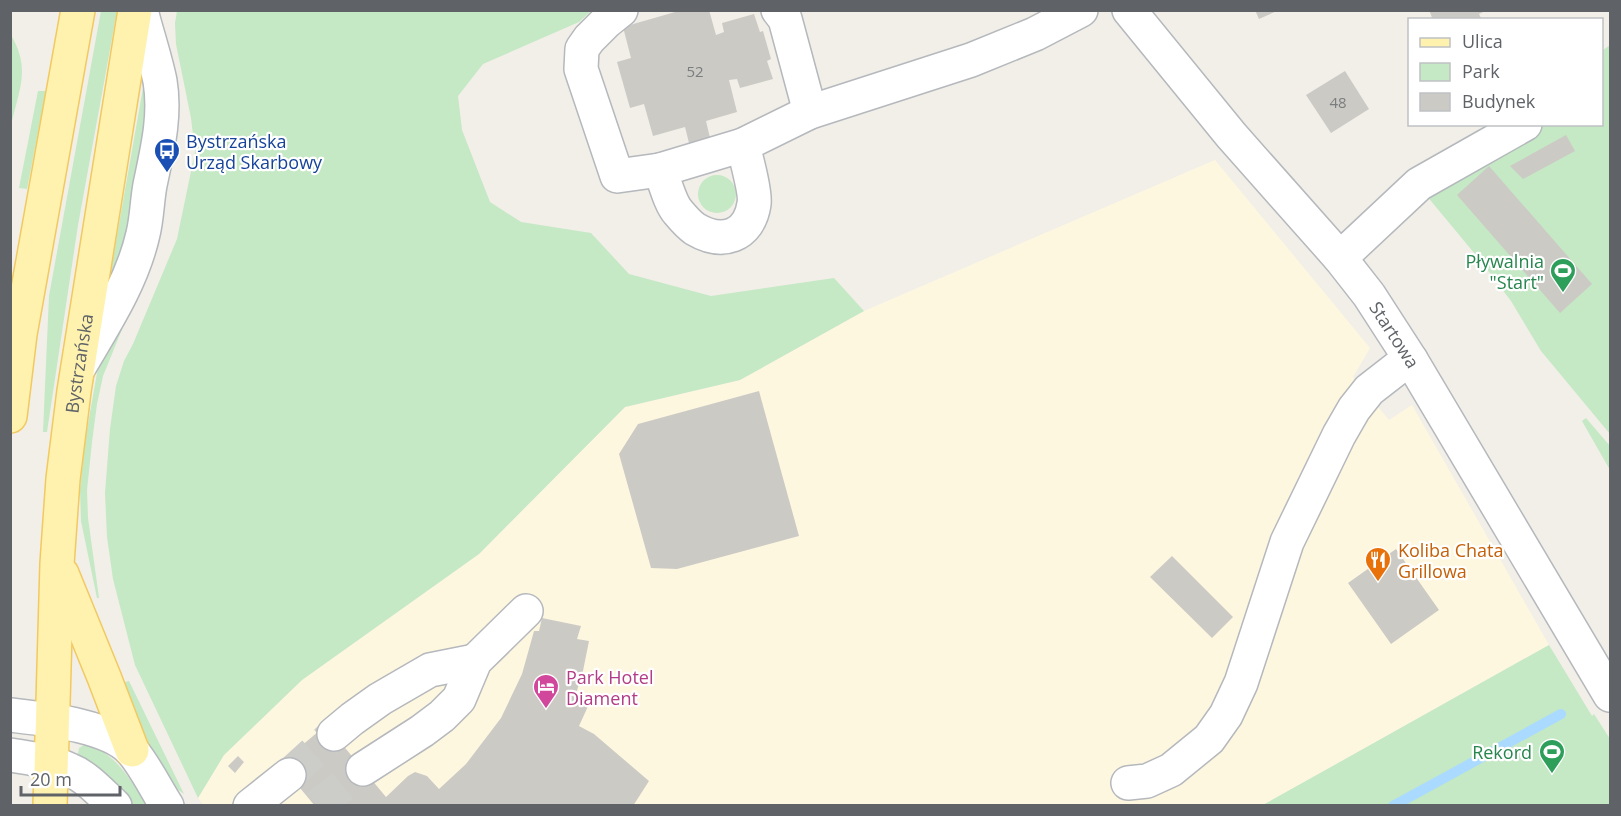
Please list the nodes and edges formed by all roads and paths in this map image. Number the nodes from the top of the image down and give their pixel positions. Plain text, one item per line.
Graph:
1 (78, 10) edge
2 (135, 10) edge
3 (141, 10) edge
4 (621, 10) edge
5 (778, 10) edge
6 (1081, 10) edge
7 (1129, 10) edge
8 (810, 112) junction
9 (1520, 126) edge
10 (743, 145) junction
11 (660, 170) junction
12 (1340, 258) junction
13 (15, 332) edge
14 (1411, 360) junction
15 (77, 371) junction
16 (10, 416) edge
17 (57, 564) junction
18 (526, 611) dead end
19 (475, 661) junction
20 (1611, 695) edge
21 (10, 715) edge
22 (53, 720) junction
23 (334, 734) tunnel mouth
24 (132, 750) junction
25 (10, 755) edge
26 (52, 762) junction
27 (363, 769) tunnel mouth
28 (289, 775) tunnel mouth
29 (1128, 783) dead end
30 (50, 806) edge
31 (115, 806) edge
32 (167, 806) edge
33 (250, 806) edge

1 - 13 main road
2 - 15 main road, Bystrzańska
3 - 15 street
4 - 11 street
5 - 8 street
6 - 8 street
7 - 12 street, Startowa
8 - 10 street
9 - 12 street
10 - 11 street
10 - 11 street
12 - 14 street, Startowa
13 - 16 main road
14 - 20 street, Startowa
14 - 29 street
15 - 17 main road, Bystrzańska
17 - 22 main road, Bystrzańska
17 - 24 main road
18 - 19 street
19 - 23 street
19 - 27 street
21 - 22 street
22 - 24 street
22 - 26 main road, Bystrzańska
24 - 32 street
25 - 26 street
26 - 30 main road, Bystrzańska
26 - 31 street
28 - 33 street

